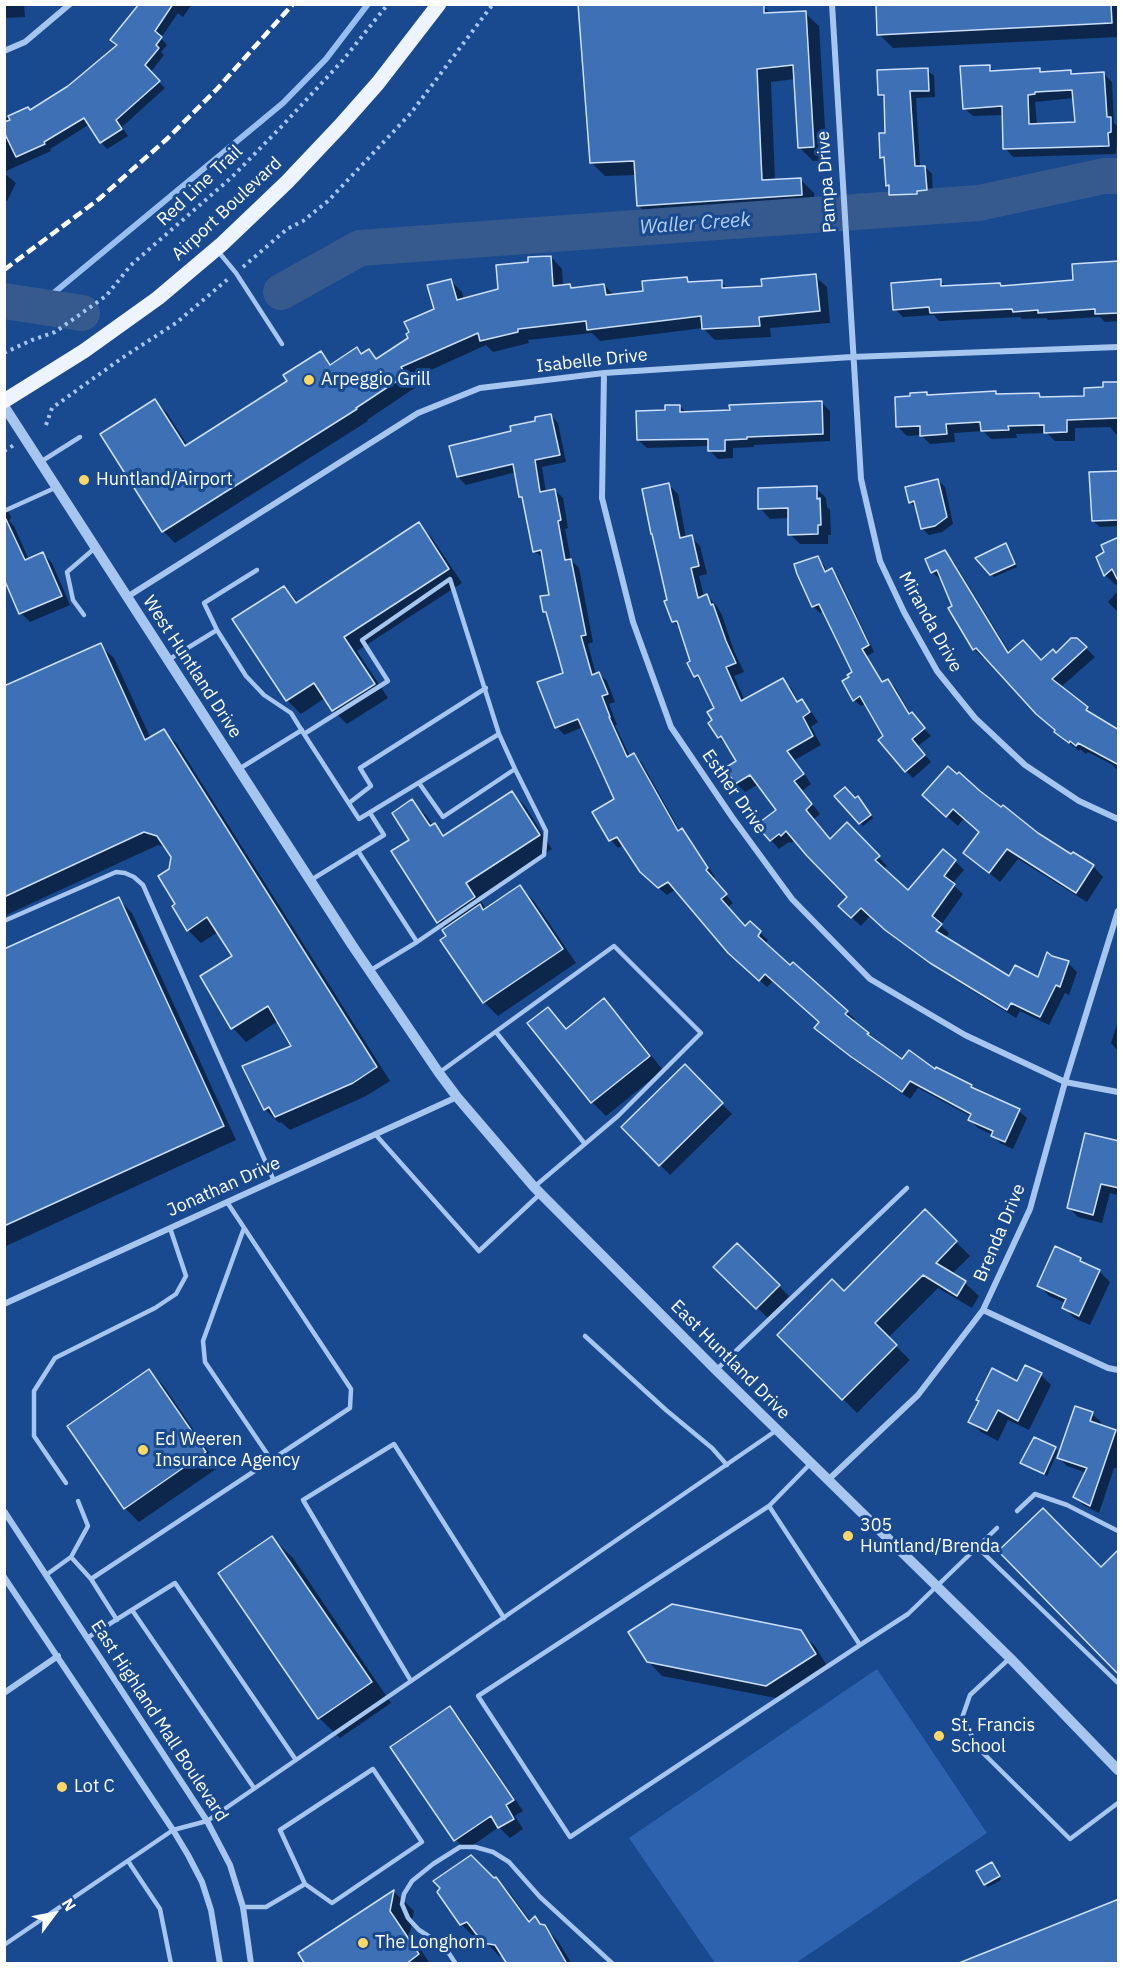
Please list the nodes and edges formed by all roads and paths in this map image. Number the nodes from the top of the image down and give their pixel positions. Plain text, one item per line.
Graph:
1 (388, 4) edge
2 (439, 4) edge
3 (493, 4) edge
4 (832, 4) edge
5 (68, 6) edge
6 (4, 51) edge
7 (216, 249) junction
8 (248, 262) dead end
9 (222, 284) dead end
10 (282, 344) dead end
11 (1119, 347) edge
12 (4, 353) edge
13 (852, 357) junction
14 (604, 373) junction
15 (4, 400) edge
16 (4, 406) edge
17 (46, 425) dead end
18 (80, 437) dead end
19 (16, 444) dead end
20 (4, 451) edge
21 (40, 462) junction
22 (57, 487) junction
23 (4, 511) edge
24 (95, 548) junction
25 (257, 570) dead end
26 (127, 597) junction
27 (84, 615) dead end
28 (217, 630) junction
29 (168, 660) junction
30 (486, 688) junction
31 (303, 732) junction
32 (500, 734) junction
33 (515, 769) junction
34 (239, 770) junction
35 (419, 783) junction
36 (349, 803) junction
37 (370, 813) junction
38 (1119, 819) edge
39 (358, 851) junction
40 (311, 880) junction
41 (1119, 911) edge
42 (4, 921) edge
43 (417, 942) junction
44 (352, 945) joint
45 (370, 971) junction
46 (496, 1032) junction
47 (439, 1073) junction
48 (1065, 1082) junction
49 (1119, 1092) edge
50 (457, 1097) junction
51 (375, 1134) junction
52 (585, 1144) junction
53 (274, 1181) junction
54 (907, 1188) dead end
55 (537, 1190) junction
56 (227, 1202) junction
57 (170, 1228) junction
58 (244, 1228) junction
59 (4, 1304) edge
60 (983, 1310) junction
61 (585, 1336) dead end
62 (716, 1370) junction
63 (1119, 1370) edge
64 (777, 1430) junction
65 (272, 1461) junction
66 (811, 1463) junction
67 (727, 1465) junction
68 (828, 1479) junction
69 (66, 1483) dead end
70 (78, 1501) dead end
71 (769, 1506) junction
72 (4, 1511) edge
73 (1017, 1511) dead end
74 (997, 1528) dead end
75 (1119, 1531) edge
76 (977, 1547) junction
77 (71, 1557) junction
78 (46, 1575) junction
79 (4, 1577) edge
80 (91, 1579) junction
81 (936, 1586) junction
82 (132, 1610) junction
83 (504, 1618) junction
84 (117, 1620) junction
85 (87, 1638) junction
86 (860, 1644) junction
87 (58, 1656) junction
88 (1010, 1658) junction
89 (411, 1681) junction
90 (1119, 1683) edge
91 (4, 1693) edge
92 (296, 1760) junction
93 (1119, 1770) edge
94 (254, 1788) junction
95 (1119, 1803) edge
96 (207, 1821) junction
97 (173, 1830) junction
98 (128, 1861) junction
99 (304, 1884) junction
100 (243, 1907) junction
101 (4, 1944) edge
102 (171, 1964) edge
103 (220, 1964) edge
104 (251, 1964) edge
105 (456, 1964) edge
106 (613, 1964) edge

1 - 12 path, Red Line Trail
2 - 7 main road, Airport Boulevard
3 - 8 path
4 - 13 street, Pampa Drive
5 - 6 street
7 - 10 lane
7 - 15 main road, Airport Boulevard
9 - 17 path
11 - 13 street, Isabelle Drive
13 - 14 street, Isabelle Drive
13 - 38 street, Miranda Drive
14 - 26 street, Isabelle Drive
14 - 48 street, Esther Drive
16 - 21 street, West Huntland Drive
18 - 21 lane
19 - 20 path
21 - 22 street, West Huntland Drive
22 - 23 lane
22 - 24 street, West Huntland Drive
24 - 26 street, West Huntland Drive
24 - 27 lane
25 - 28 lane
26 - 29 street, West Huntland Drive
28 - 29 lane
28 - 31 lane
29 - 34 street, West Huntland Drive
30 - 31 lane
30 - 32 lane
30 - 36 lane
31 - 34 lane
31 - 36 lane
32 - 33 lane
32 - 35 lane
33 - 35 lane
33 - 43 lane
34 - 40 street, West Huntland Drive
35 - 37 lane
36 - 37 lane
37 - 39 lane
39 - 40 lane
39 - 43 lane
40 - 44 street, West Huntland Drive
41 - 48 street, Brenda Drive
42 - 53 lane
43 - 45 lane
44 - 45 street, East Huntland Drive
45 - 47 street, East Huntland Drive
46 - 47 lane
46 - 52 lane
46 - 52 lane
47 - 50 street, East Huntland Drive
48 - 49 street, Esther Drive
48 - 60 street, Brenda Drive
50 - 51 street, Jonathan Drive
50 - 55 street, East Huntland Drive
51 - 53 street, Jonathan Drive
51 - 55 lane
52 - 55 lane
53 - 56 street, Jonathan Drive
54 - 62 lane
55 - 62 street, East Huntland Drive
56 - 57 street, Jonathan Drive
56 - 58 lane
57 - 59 street, Jonathan Drive
57 - 69 lane
58 - 65 lane
58 - 65 lane
60 - 63 street
60 - 68 street, Brenda Drive
61 - 67 lane
62 - 64 street, East Huntland Drive
64 - 66 street, East Huntland Drive
64 - 67 lane
65 - 80 lane
66 - 68 street, East Huntland Drive
66 - 71 lane
67 - 83 lane
68 - 81 street, East Huntland Drive
70 - 77 lane
71 - 86 lane
71 - 86 lane
72 - 78 street, East Highland Mall Boulevard
73 - 75 lane
74 - 76 lane
76 - 81 lane
76 - 90 lane
77 - 78 lane
77 - 80 lane
78 - 85 street, East Highland Mall Boulevard
79 - 87 street
80 - 84 lane
81 - 86 lane
81 - 88 street, East Huntland Drive
82 - 84 lane
82 - 92 lane
82 - 94 lane
83 - 89 lane
83 - 89 lane
84 - 85 lane
85 - 96 street, East Highland Mall Boulevard
87 - 91 street
87 - 97 street
88 - 93 street, East Huntland Drive
88 - 95 lane
89 - 92 lane
92 - 94 lane
94 - 96 lane
96 - 97 lane
96 - 100 street, East Highland Mall Boulevard
97 - 98 lane
97 - 103 street
98 - 101 lane
98 - 102 lane
99 - 99 lane
99 - 100 lane
100 - 104 street, East Highland Mall Boulevard
105 - 106 lane

